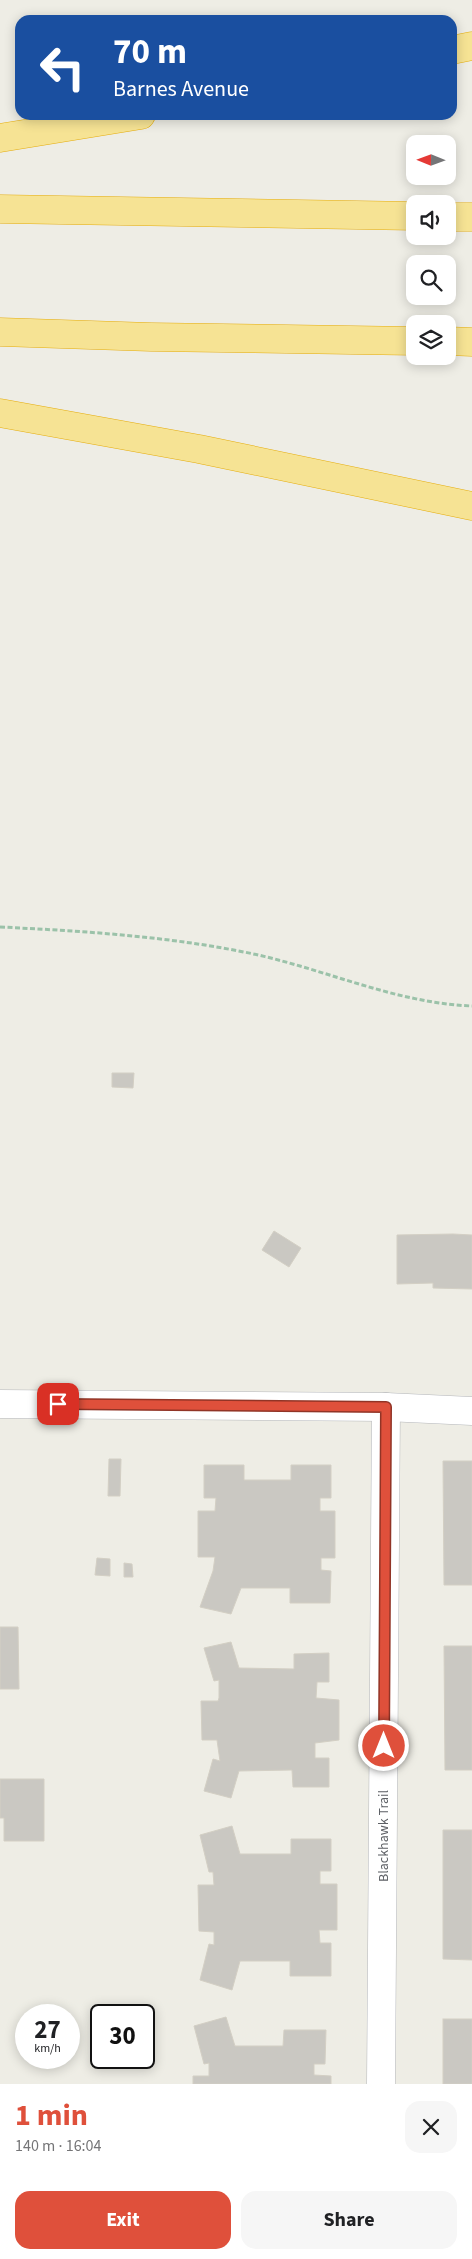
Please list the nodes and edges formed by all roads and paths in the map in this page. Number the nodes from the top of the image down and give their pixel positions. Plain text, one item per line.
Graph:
1 (472, 46) edge
2 (457, 49) edge
3 (110, 120) edge
4 (0, 138) edge
5 (0, 209) edge
6 (406, 216) edge
7 (456, 217) edge
8 (472, 217) edge
9 (0, 332) edge
10 (406, 341) edge
11 (456, 341) edge
12 (472, 342) edge
13 (0, 413) edge
14 (472, 506) edge
15 (0, 928) edge
16 (472, 1006) edge
17 (0, 1404) edge
18 (386, 1407) junction
19 (472, 1410) edge
20 (381, 2084) edge

1 - 2 highway
3 - 4 highway
5 - 6 highway
7 - 8 highway
9 - 10 highway
11 - 12 highway
13 - 14 highway
15 - 16 path
17 - 18 street
18 - 19 street
18 - 20 street, Blackhawk Trail

